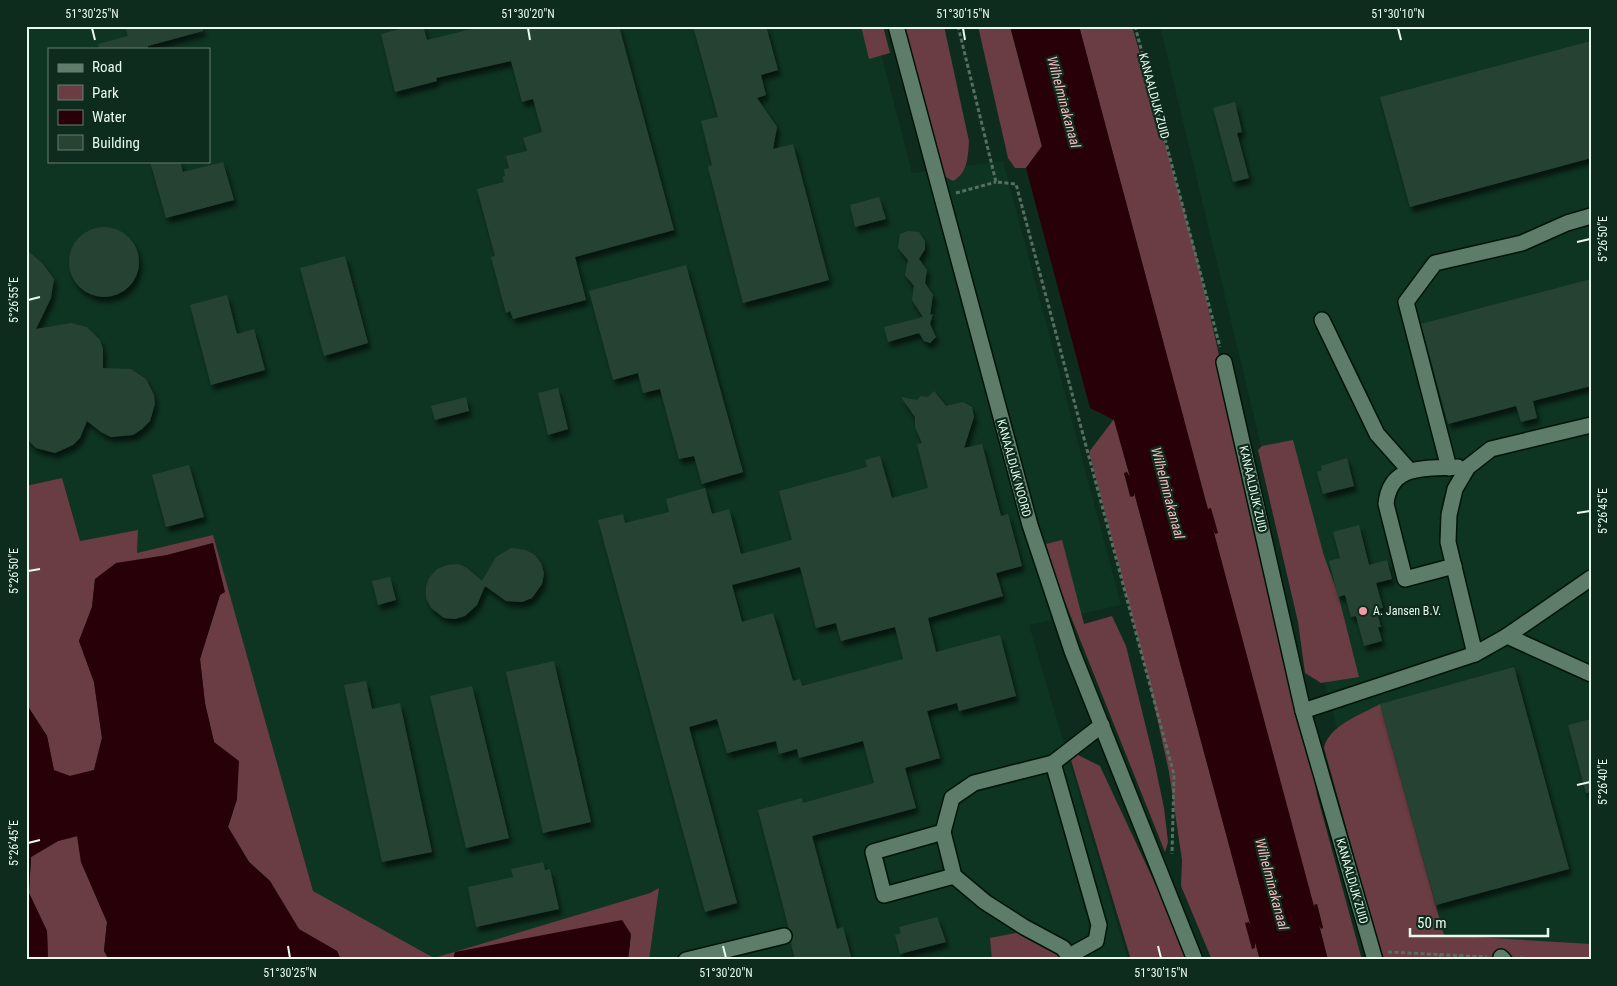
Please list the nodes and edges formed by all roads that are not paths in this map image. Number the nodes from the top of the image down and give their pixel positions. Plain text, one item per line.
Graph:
1 (896, 26) edge
2 (1591, 216) edge
3 (1322, 320) dead end
4 (1224, 362) road end
5 (1591, 425) edge
6 (1468, 467) junction
7 (1449, 468) junction
8 (1409, 470) junction
9 (1454, 566) junction
10 (1591, 578) edge
11 (1507, 636) junction
12 (1475, 654) junction
13 (1591, 674) edge
14 (1303, 711) junction
15 (1102, 725) junction
16 (1053, 763) junction
17 (943, 832) junction
18 (954, 876) junction
19 (784, 936) dead end
20 (1374, 955) edge
21 (1071, 958) edge
22 (686, 960) edge
23 (1195, 960) edge

1 - 15 street, KANAALDIJK NOORD
2 - 7 street
3 - 8 street
4 - 14 street, KANAALDIJK ZUID
5 - 6 street
6 - 7 street
6 - 9 street
7 - 8 street
8 - 9 street
9 - 12 street
10 - 11 street
11 - 12 street
11 - 13 street
12 - 14 street
14 - 20 street, KANAALDIJK ZUID
15 - 16 street
15 - 23 street, KANAALDIJK NOORD
16 - 17 street
16 - 21 street
17 - 18 street
17 - 18 street
18 - 21 street
19 - 22 street

